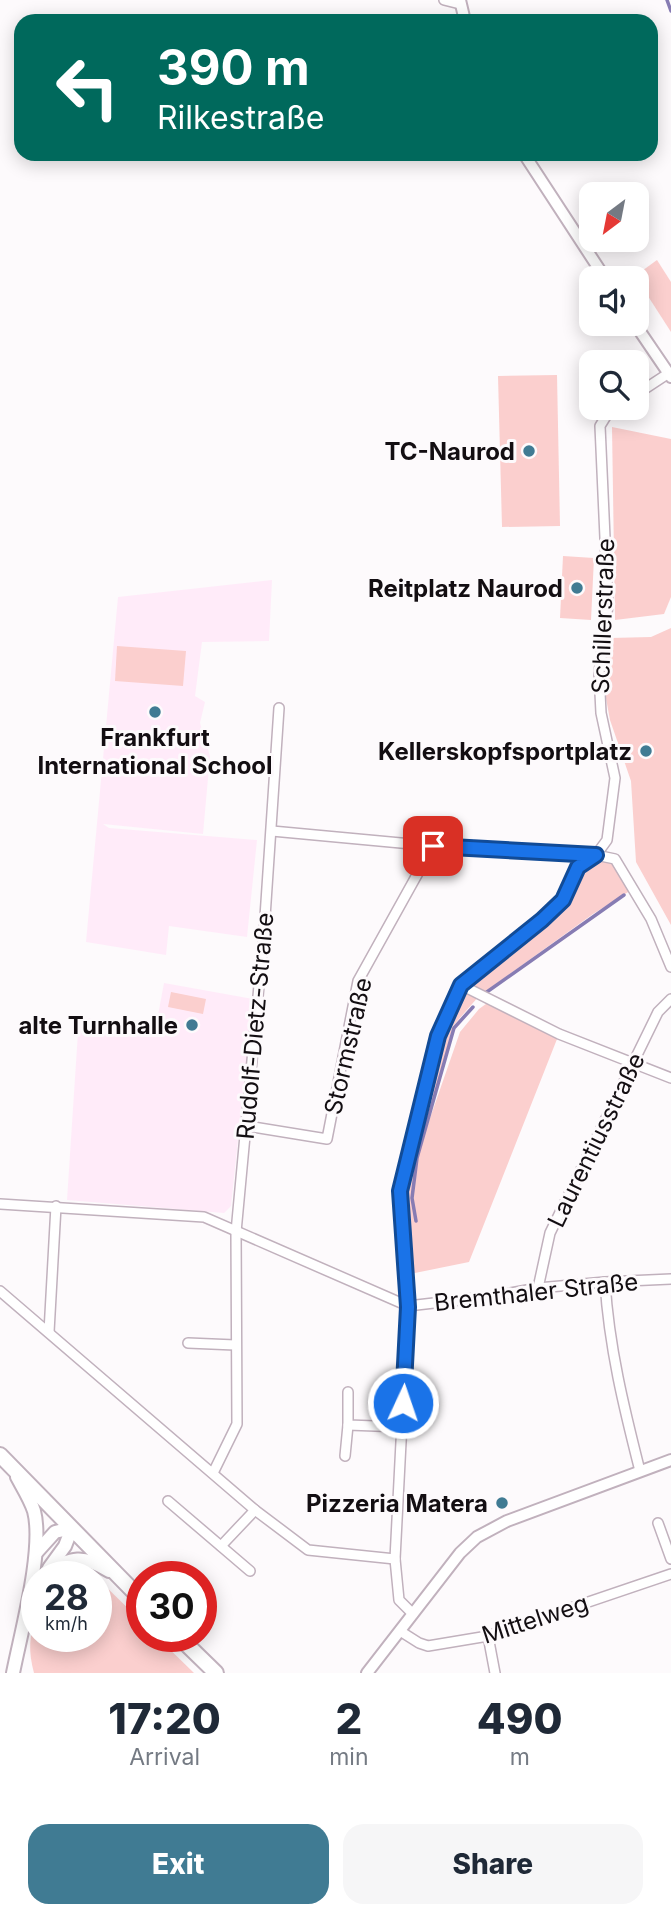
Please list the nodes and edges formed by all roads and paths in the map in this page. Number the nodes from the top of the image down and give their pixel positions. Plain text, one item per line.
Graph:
1 (444, 0) edge
2 (460, 2) edge
3 (529, 161) edge
4 (597, 266) edge
5 (643, 336) edge
6 (670, 375) edge
7 (649, 387) edge
8 (604, 420) edge
9 (279, 708) dead end
10 (272, 831) junction
11 (433, 846) junction
12 (596, 855) junction
13 (671, 967) edge
14 (461, 985) junction
15 (671, 999) edge
16 (633, 1062) junction
17 (671, 1078) edge
18 (247, 1126) junction
19 (0, 1204) edge
20 (56, 1206) junction
21 (236, 1231) junction
22 (671, 1279) edge
23 (605, 1282) junction
24 (538, 1288) junction
25 (0, 1291) edge
26 (408, 1307) junction
27 (49, 1332) junction
28 (188, 1343) dead end
29 (235, 1345) junction
30 (348, 1392) dead end
31 (348, 1425) junction
32 (402, 1427) junction
33 (0, 1455) edge
34 (345, 1456) dead end
35 (671, 1460) edge
36 (12, 1467) junction
37 (640, 1471) junction
38 (213, 1473) junction
39 (168, 1501) dead end
40 (255, 1510) junction
41 (659, 1523) dead end
42 (72, 1528) junction
43 (221, 1546) junction
44 (36, 1553) junction
45 (394, 1559) junction
46 (671, 1559) edge
47 (35, 1561) edge
48 (54, 1561) edge
49 (69, 1561) edge
50 (88, 1561) edge
51 (250, 1571) dead end
52 (112, 1574) edge
53 (671, 1574) edge
54 (126, 1584) joint
55 (413, 1614) junction
56 (400, 1631) junction
57 (21, 1632) edge
58 (488, 1636) junction
59 (194, 1652) edge
60 (13, 1673) edge
61 (216, 1673) edge
62 (367, 1673) edge
63 (495, 1673) edge

1 - 2 street
3 - 4 street
5 - 6 street
6 - 7 street
8 - 12 street, Schillerstraße
9 - 10 street, Rudolf-Dietz-Straße
10 - 11 street
10 - 18 street, Rudolf-Dietz-Straße
11 - 12 street
11 - 18 street, Stormstraße
12 - 13 street
12 - 14 street, Schillerstraße
14 - 16 street
14 - 26 street, Schillerstraße
15 - 16 street, Laurentiusstraße
16 - 17 street
16 - 24 street, Laurentiusstraße
18 - 21 street, Rudolf-Dietz-Straße
19 - 20 street, Bremthaler Straße
20 - 21 street, Bremthaler Straße
20 - 27 street
21 - 26 street, Bremthaler Straße
21 - 29 street, Rudolf-Dietz-Straße
22 - 23 street, Bremthaler Straße
23 - 24 street, Bremthaler Straße
23 - 37 street
24 - 26 street, Bremthaler Straße
25 - 27 street
26 - 32 street, Schillerstraße
27 - 38 street
28 - 29 street
29 - 38 street, Rudolf-Dietz-Straße
30 - 31 street
31 - 32 street
31 - 34 street
32 - 45 street, Schillerstraße
33 - 36 main road
35 - 37 street
36 - 42 main road
36 - 44 main road
37 - 55 street
38 - 40 street
39 - 43 street
40 - 43 street
40 - 45 street
41 - 46 street
42 - 44 main road
42 - 48 main road
42 - 54 main road
43 - 51 street
44 - 47 main road
45 - 55 street, Schillerstraße
49 - 50 main road
52 - 54 main road
53 - 58 street, Mittelweg
55 - 56 street
56 - 58 street, Mittelweg
56 - 62 street
57 - 60 main road
58 - 63 street
59 - 61 main road

